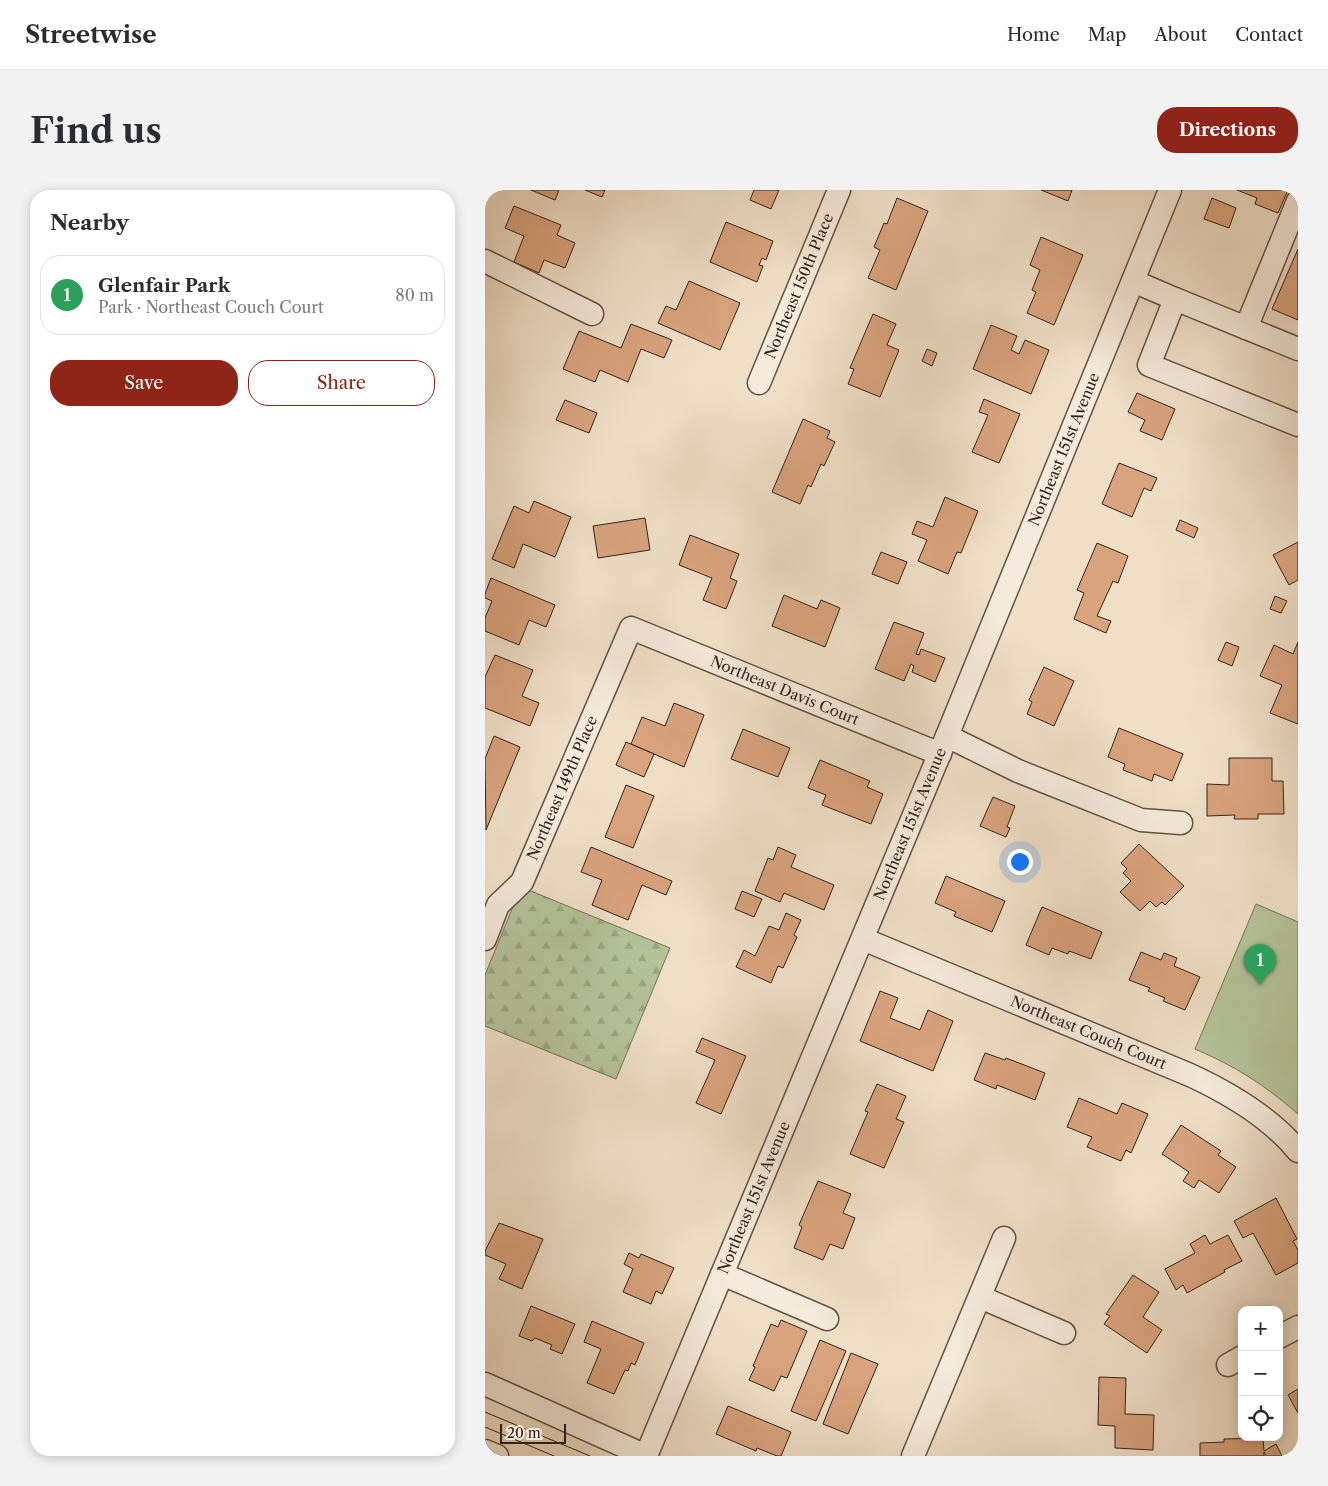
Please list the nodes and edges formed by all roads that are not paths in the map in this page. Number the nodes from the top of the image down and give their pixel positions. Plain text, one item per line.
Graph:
1 (839, 190) edge
2 (1171, 190) edge
3 (1298, 201) edge
4 (485, 261) edge
5 (1133, 282) junction
6 (1175, 299) junction
7 (592, 314) dead end
8 (1246, 328) junction
9 (1298, 349) edge
10 (759, 383) dead end
11 (1298, 424) edge
12 (631, 628) joint
13 (944, 745) junction
14 (1181, 823) dead end
15 (485, 939) edge
16 (863, 939) junction
17 (1298, 1151) edge
18 (1004, 1238) dead end
19 (723, 1274) junction
20 (979, 1296) junction
21 (827, 1320) dead end
22 (1298, 1327) edge
23 (1064, 1332) dead end
24 (1283, 1335) edge
25 (485, 1384) edge
26 (485, 1451) edge
27 (497, 1456) edge
28 (646, 1456) edge
29 (913, 1456) edge

1 - 10 street, Northeast 150th Place
2 - 5 street, Northeast 151st Avenue
3 - 8 street
4 - 7 street
5 - 6 street
5 - 13 street, Northeast 151st Avenue
6 - 8 street
6 - 11 street
8 - 9 street
12 - 13 street, Northeast Davis Court
12 - 15 street, Northeast 149th Place
13 - 14 street, Northeast Davis Court
13 - 16 street, Northeast 151st Avenue
16 - 17 street, Northeast Couch Court
16 - 19 street, Northeast 151st Avenue
18 - 20 street
19 - 21 street
19 - 28 street, Northeast 151st Avenue
20 - 23 street
20 - 29 street
22 - 24 street
25 - 28 street
26 - 27 street

